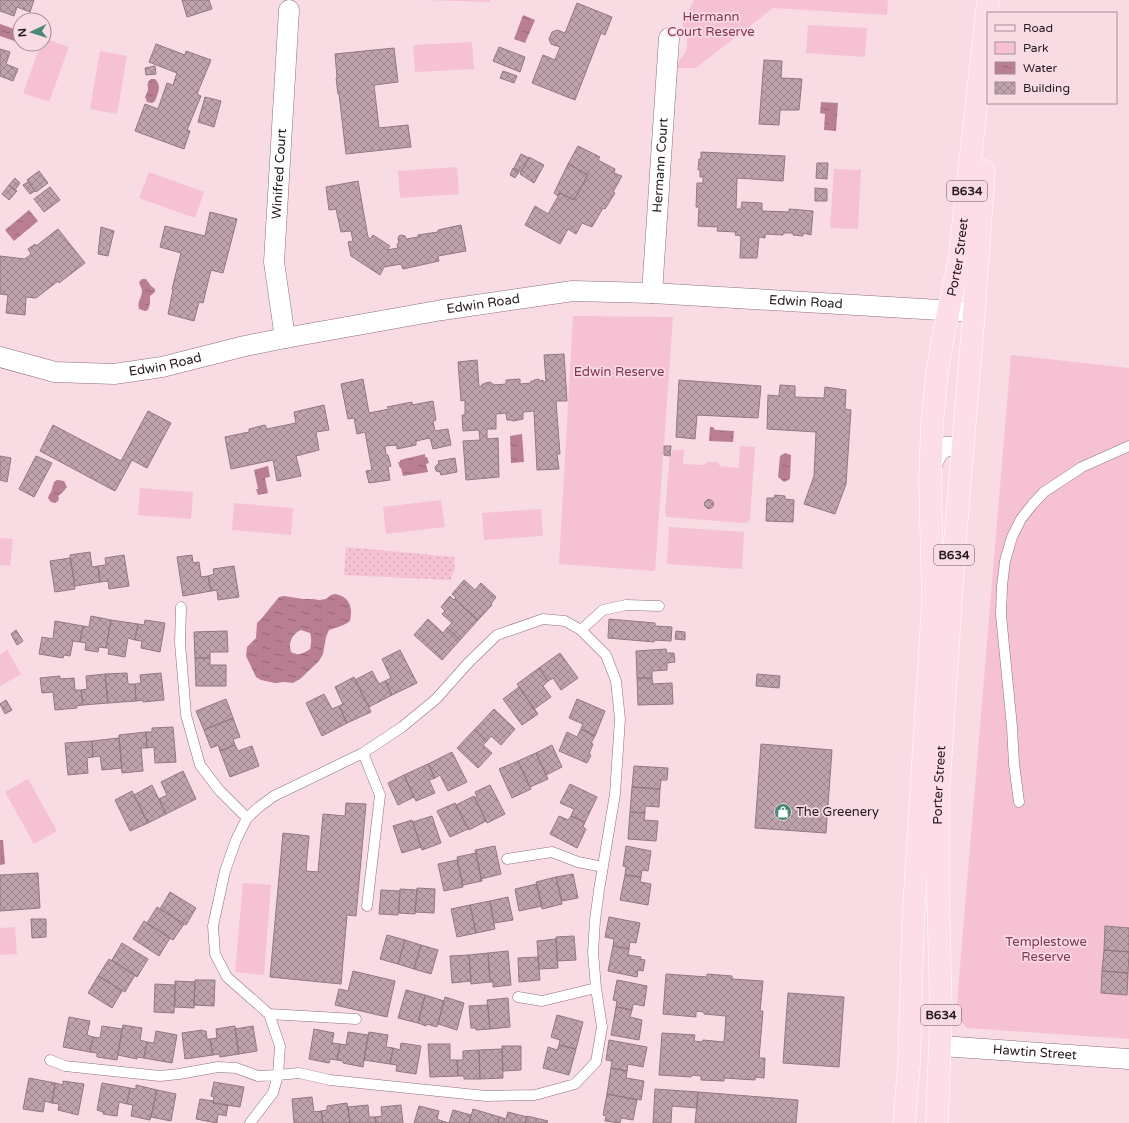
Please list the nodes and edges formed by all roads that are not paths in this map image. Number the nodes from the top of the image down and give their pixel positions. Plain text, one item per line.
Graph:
1 (989, 0) edge
2 (289, 10) dead end
3 (988, 12) edge
4 (990, 12) edge
5 (987, 18) edge
6 (668, 38) dead end
7 (987, 92) edge
8 (652, 293) junction
9 (949, 311) junction
10 (974, 312) junction
11 (285, 338) junction
12 (0, 357) edge
13 (1129, 446) edge
14 (962, 448) junction
15 (931, 467) junction
16 (659, 606) dead end
17 (181, 607) dead end
18 (581, 630) junction
19 (363, 753) junction
20 (1019, 802) dead end
21 (247, 818) junction
22 (507, 859) dead end
23 (603, 867) junction
24 (367, 906) dead end
25 (596, 988) junction
26 (518, 997) dead end
27 (269, 1014) junction
28 (356, 1019) dead end
29 (941, 1046) junction
30 (1129, 1059) edge
31 (50, 1060) dead end
32 (278, 1075) junction
33 (938, 1100) junction
34 (250, 1123) edge
35 (904, 1123) edge
36 (937, 1123) edge
37 (941, 1123) edge

1 - 3 main road, Porter Street / B634
1 - 4 main road, Porter Street / B634
2 - 11 street, Winifred Court
5 - 9 main road, Porter Street / B634
6 - 8 street, Hermann Court
7 - 10 main road, Porter Street / B634
8 - 9 street, Edwin Road
8 - 11 street, Edwin Road
9 - 10 street, Edwin Road
9 - 15 main road, Porter Street / B634
10 - 14 main road, Porter Street / B634
11 - 12 street, Edwin Road
13 - 20 lane
14 - 15 street, Porter Street
14 - 29 main road, Porter Street / B634
15 - 35 main road, Porter Street / B634
16 - 18 lane
17 - 21 lane
18 - 19 lane
18 - 23 lane
19 - 21 lane
19 - 24 lane
21 - 27 lane
22 - 23 lane
23 - 25 lane
25 - 26 lane
25 - 32 lane
27 - 28 lane
27 - 32 lane
29 - 30 street, Hawtin Street
29 - 33 main road, Porter Street / B634
31 - 32 lane
32 - 34 lane
33 - 36 main road, Porter Street
33 - 37 main road

